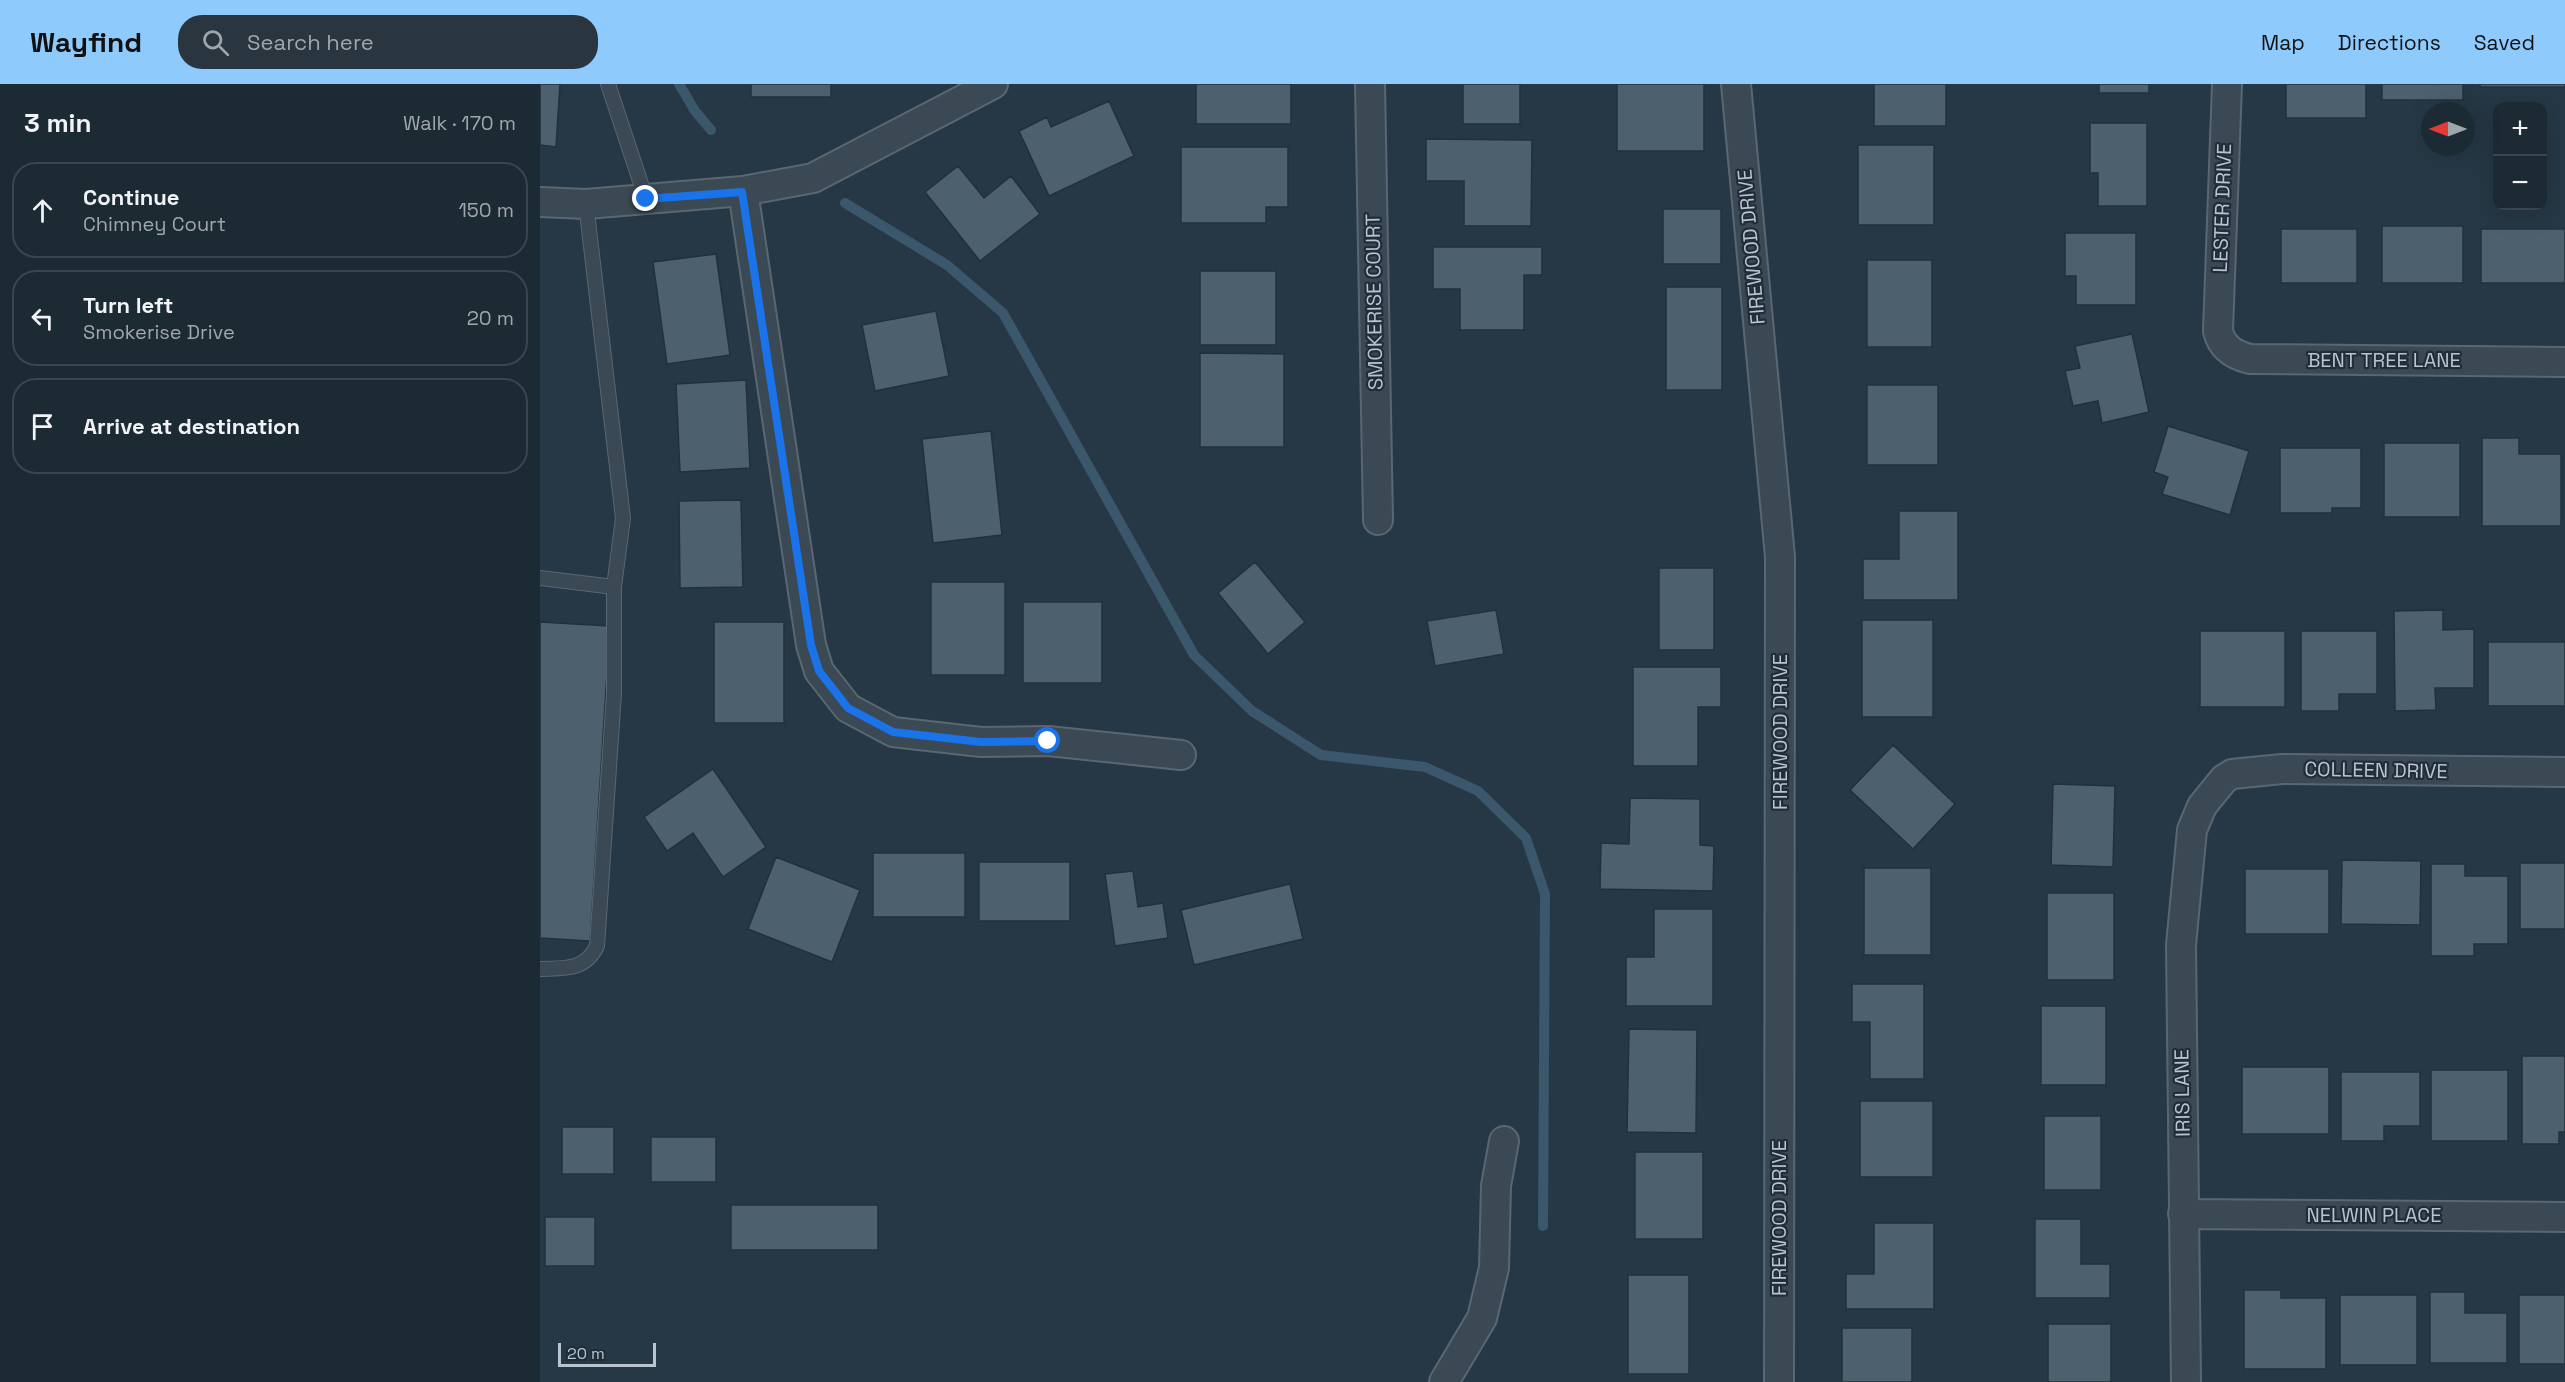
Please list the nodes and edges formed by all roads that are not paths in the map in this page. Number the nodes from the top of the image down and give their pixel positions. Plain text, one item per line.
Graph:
1 (608, 84) edge
2 (993, 84) edge
3 (1370, 84) edge
4 (1736, 84) edge
5 (2227, 84) edge
6 (742, 192) junction
7 (646, 199) junction
8 (540, 202) edge
9 (586, 204) junction
10 (2218, 331) joint
11 (2565, 362) edge
12 (1378, 520) dead end
13 (540, 578) edge
14 (614, 587) junction
15 (1181, 755) dead end
16 (2565, 772) edge
17 (2202, 806) joint
18 (540, 969) edge
19 (1504, 1141) dead end
20 (2184, 1214) junction
21 (2565, 1217) edge
22 (1444, 1382) edge
23 (1779, 1382) edge
24 (2186, 1382) edge

1 - 7 lane
2 - 6 street
3 - 12 street, SMOKERISE COURT
4 - 23 street, FIREWOOD DRIVE
5 - 10 street, LESTER DRIVE
6 - 7 street
6 - 15 street
7 - 9 street
8 - 9 street
9 - 14 lane
10 - 11 street, BENT TREE LANE
13 - 14 lane
14 - 18 lane
16 - 17 street, COLLEEN DRIVE
17 - 20 street, IRIS LANE
19 - 22 street
20 - 21 street, NELWIN PLACE
20 - 24 street, IRIS LANE

